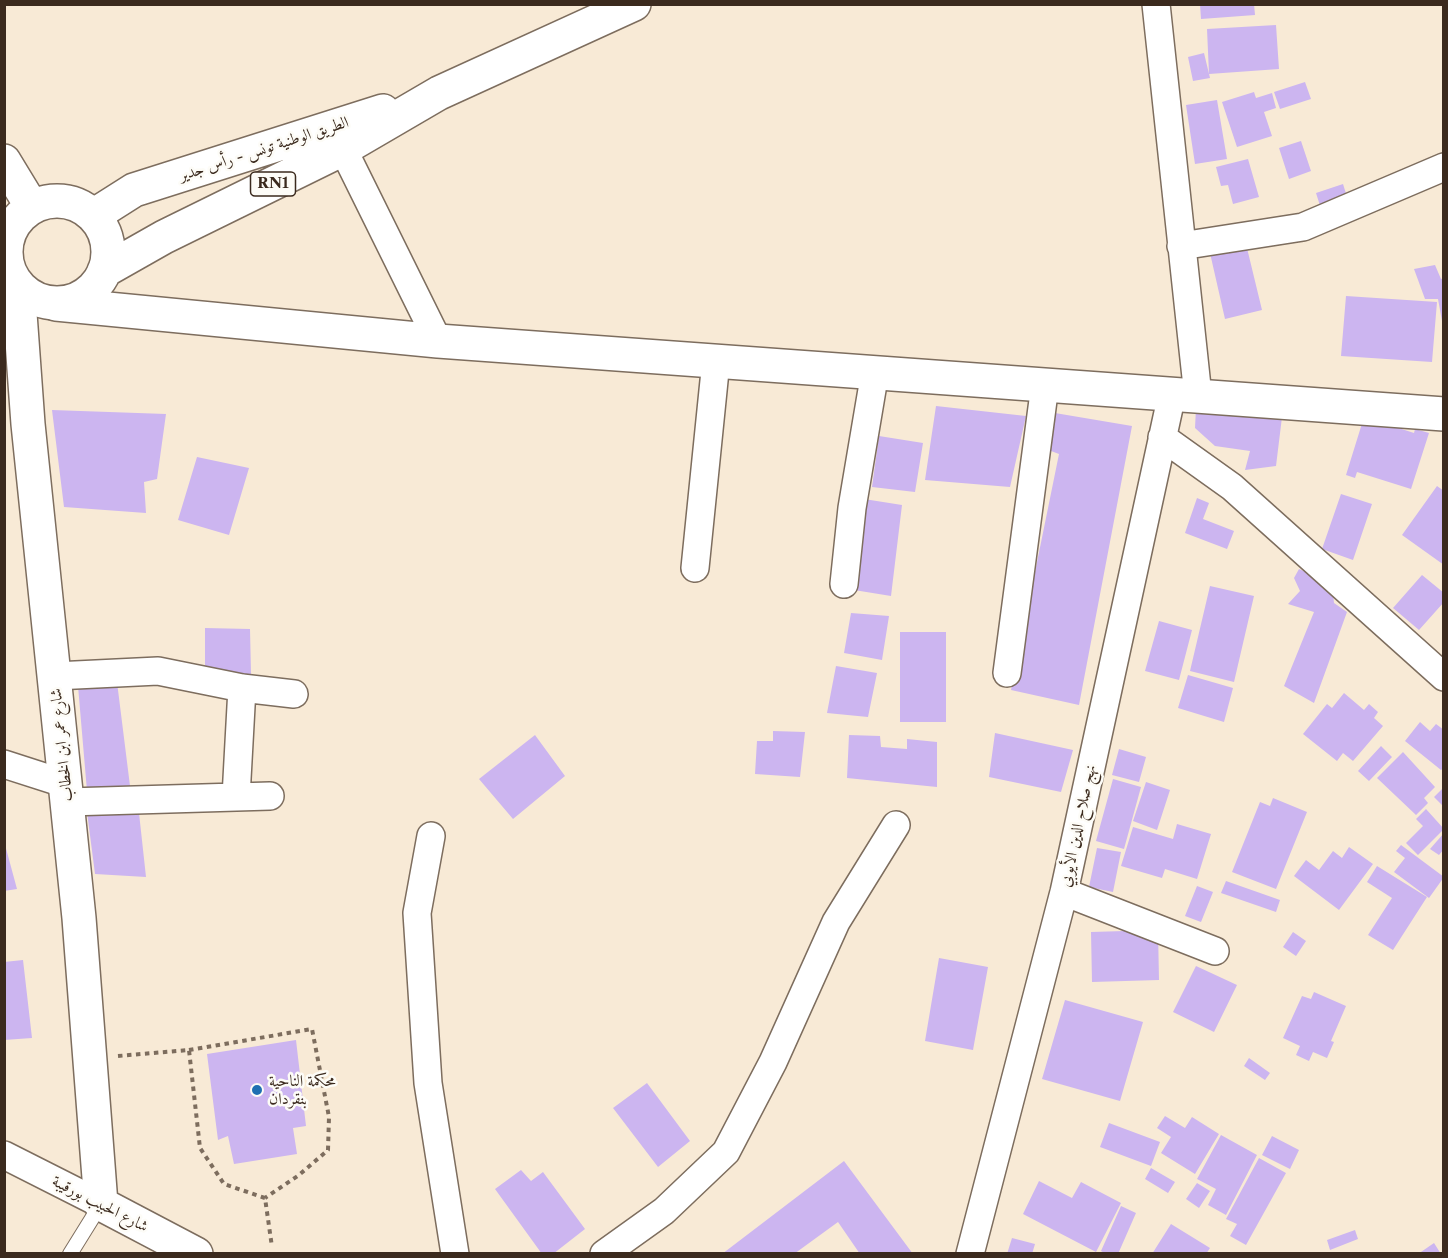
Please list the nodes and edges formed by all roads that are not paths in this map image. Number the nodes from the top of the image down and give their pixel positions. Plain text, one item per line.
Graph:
1 (634, 4) edge
2 (1156, 4) edge
3 (439, 93) junction
4 (343, 149) junction
5 (4, 161) edge
6 (1443, 167) edge
7 (33, 207) junction
8 (93, 216) junction
9 (7, 229) edge
10 (1181, 246) junction
11 (104, 271) junction
12 (11, 280) edge
13 (56, 304) junction
14 (438, 340) junction
15 (716, 361) junction
16 (875, 372) junction
17 (1045, 385) junction
18 (1185, 395) junction
19 (1443, 414) edge
20 (1162, 437) junction
21 (695, 568) dead end
22 (844, 584) dead end
23 (1007, 673) dead end
24 (55, 676) junction
25 (1443, 677) edge
26 (242, 688) junction
27 (294, 693) dead end
28 (4, 764) edge
29 (67, 793) junction
30 (270, 796) dead end
31 (236, 797) junction
32 (896, 825) dead end
33 (431, 836) dead end
34 (1064, 892) junction
35 (1215, 951) dead end
36 (4, 1155) edge
37 (101, 1204) junction
38 (70, 1254) edge
39 (196, 1254) edge
40 (455, 1254) edge
41 (604, 1254) edge
42 (969, 1254) edge

1 - 3 main road, الطريق الوطنية تونس - رأس جدير / RN1
2 - 10 street, نهج صلاح الدين الأيوبي
3 - 4 main road, الطريق الوطنية تونس - رأس جدير / RN1
3 - 8 main road, الطريق الوطنية تونس - رأس جدير / RN1
4 - 11 main road, الطريق الوطنية تونس - رأس جدير / RN1
4 - 14 street
5 - 7 main road
6 - 10 street
7 - 8 main road
7 - 9 main road
8 - 11 main road
9 - 12 main road
10 - 18 street, نهج صلاح الدين الأيوبي
11 - 13 main road, RN1
12 - 13 main road
12 - 24 main road, شارع عمر ابن الخطاب
13 - 14 main road
14 - 15 main road
15 - 16 main road
15 - 21 street
16 - 17 main road
16 - 22 street
17 - 18 main road
17 - 23 street
18 - 19 main road
18 - 20 street, نهج صلاح الدين الأيوبي
20 - 25 street
20 - 34 street, نهج صلاح الدين الأيوبي
24 - 26 street
24 - 29 main road, شارع عمر ابن الخطاب
26 - 27 street
26 - 31 street
28 - 29 street
29 - 31 street
29 - 37 main road, شارع عمر ابن الخطاب
30 - 31 street
32 - 41 street
33 - 40 street
34 - 35 street
34 - 42 street, نهج صلاح الدين الأيوبي
36 - 37 street, شارع الحبيب بورقيبة
37 - 38 lane
37 - 39 main road, شارع الحبيب بورقيبة

